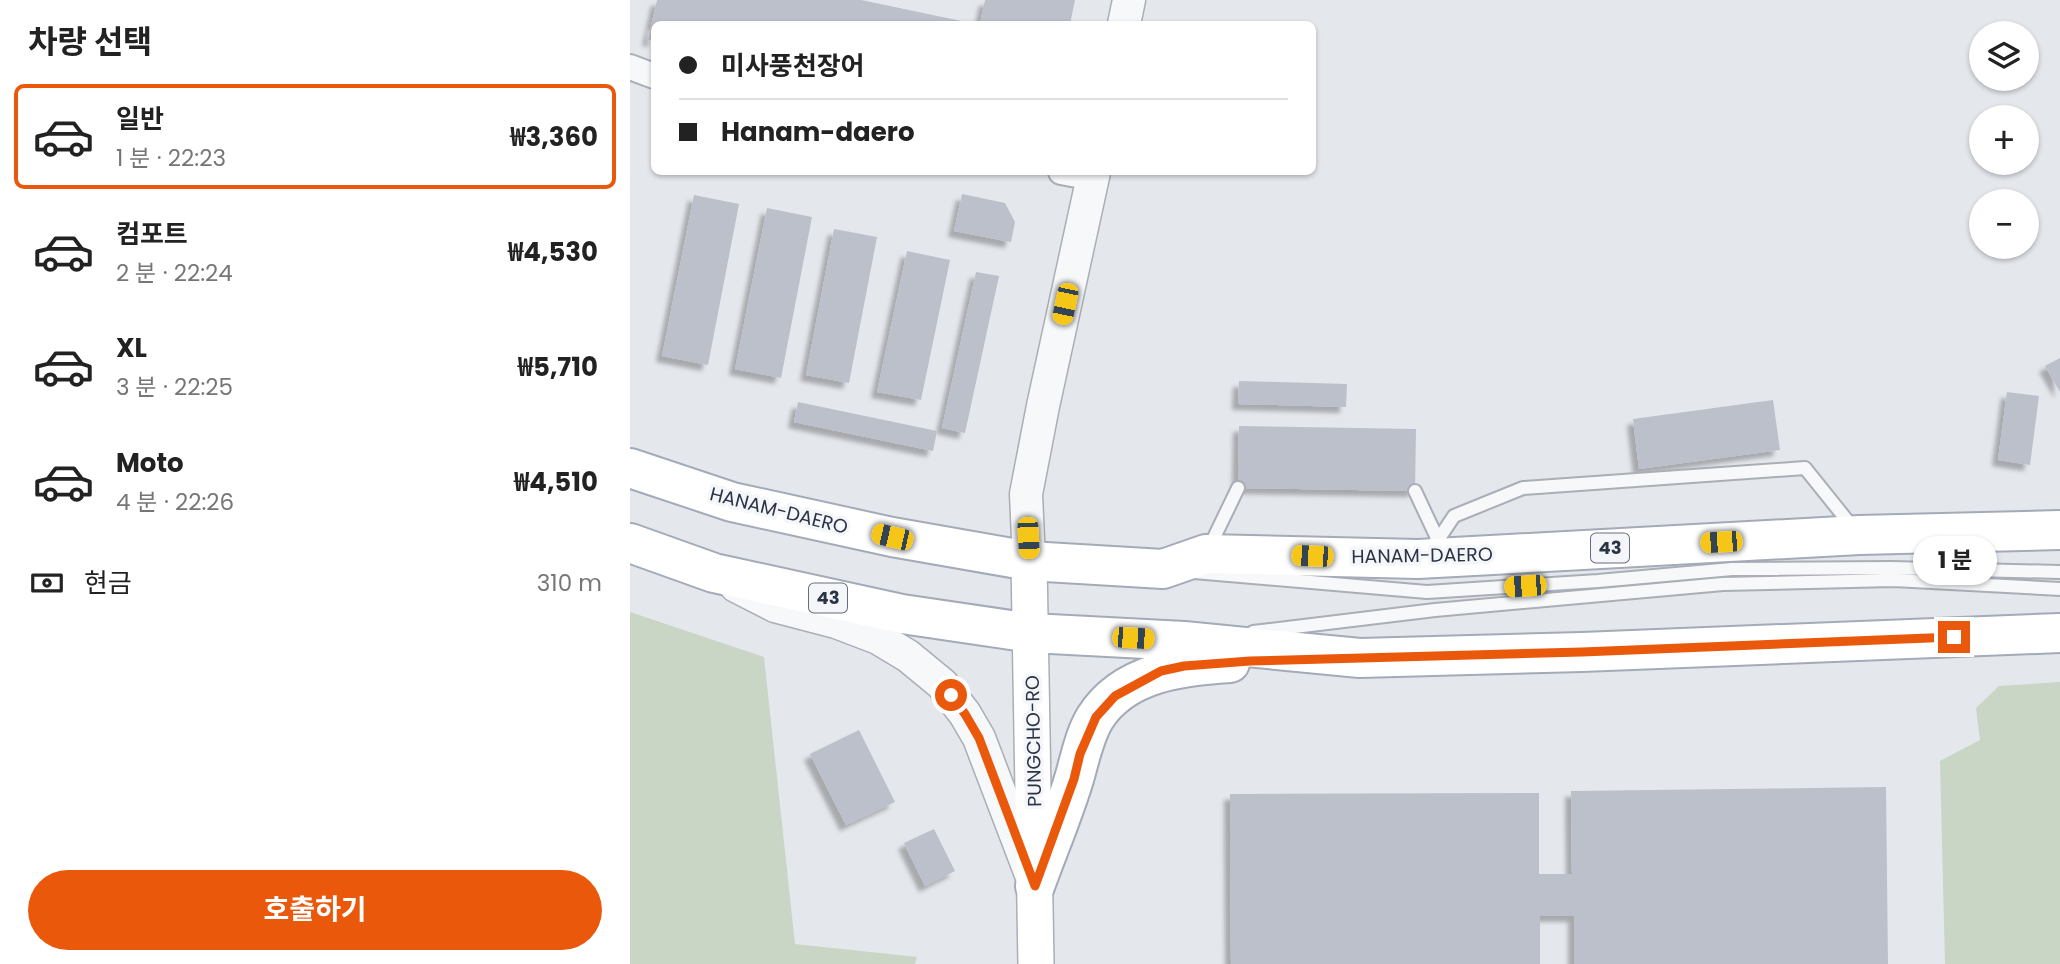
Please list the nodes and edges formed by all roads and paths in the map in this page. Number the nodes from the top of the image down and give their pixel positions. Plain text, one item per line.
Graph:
1 (1129, 0) edge
2 (1125, 21) edge
3 (630, 67) edge
4 (651, 75) edge
5 (1093, 175) edge
6 (630, 468) edge
7 (1238, 488) dead end
8 (1415, 491) dead end
9 (2060, 530) edge
10 (1859, 535) junction
11 (630, 543) edge
12 (1428, 549) junction
13 (1206, 554) junction
14 (1029, 561) junction
15 (1163, 569) junction
16 (2060, 572) edge
17 (714, 573) junction
18 (2060, 589) edge
19 (1031, 633) junction
20 (2060, 633) edge
21 (1184, 641) junction
22 (1360, 657) junction
23 (1035, 886) junction
24 (1036, 964) edge

1 - 2 street
3 - 4 street
5 - 14 street
6 - 14 main road, HANAM-DAERO / 43
7 - 13 lane
8 - 12 lane
9 - 10 main road, HANAM-DAERO / 43
10 - 12 main road, HANAM-DAERO / 43
10 - 12 lane
11 - 17 main road, 43
12 - 13 main road, HANAM-DAERO / 43
13 - 15 main road, HANAM-DAERO / 43
14 - 15 main road, HANAM-DAERO / 43
14 - 19 main road, PUNGCHO-RO
15 - 16 lane
17 - 19 main road, 43
17 - 23 street
18 - 21 lane
19 - 21 main road, 43
19 - 23 main road, PUNGCHO-RO
20 - 22 main road, 43
21 - 22 main road, 43
22 - 23 main road
23 - 24 main road, PUNGCHO-RO

